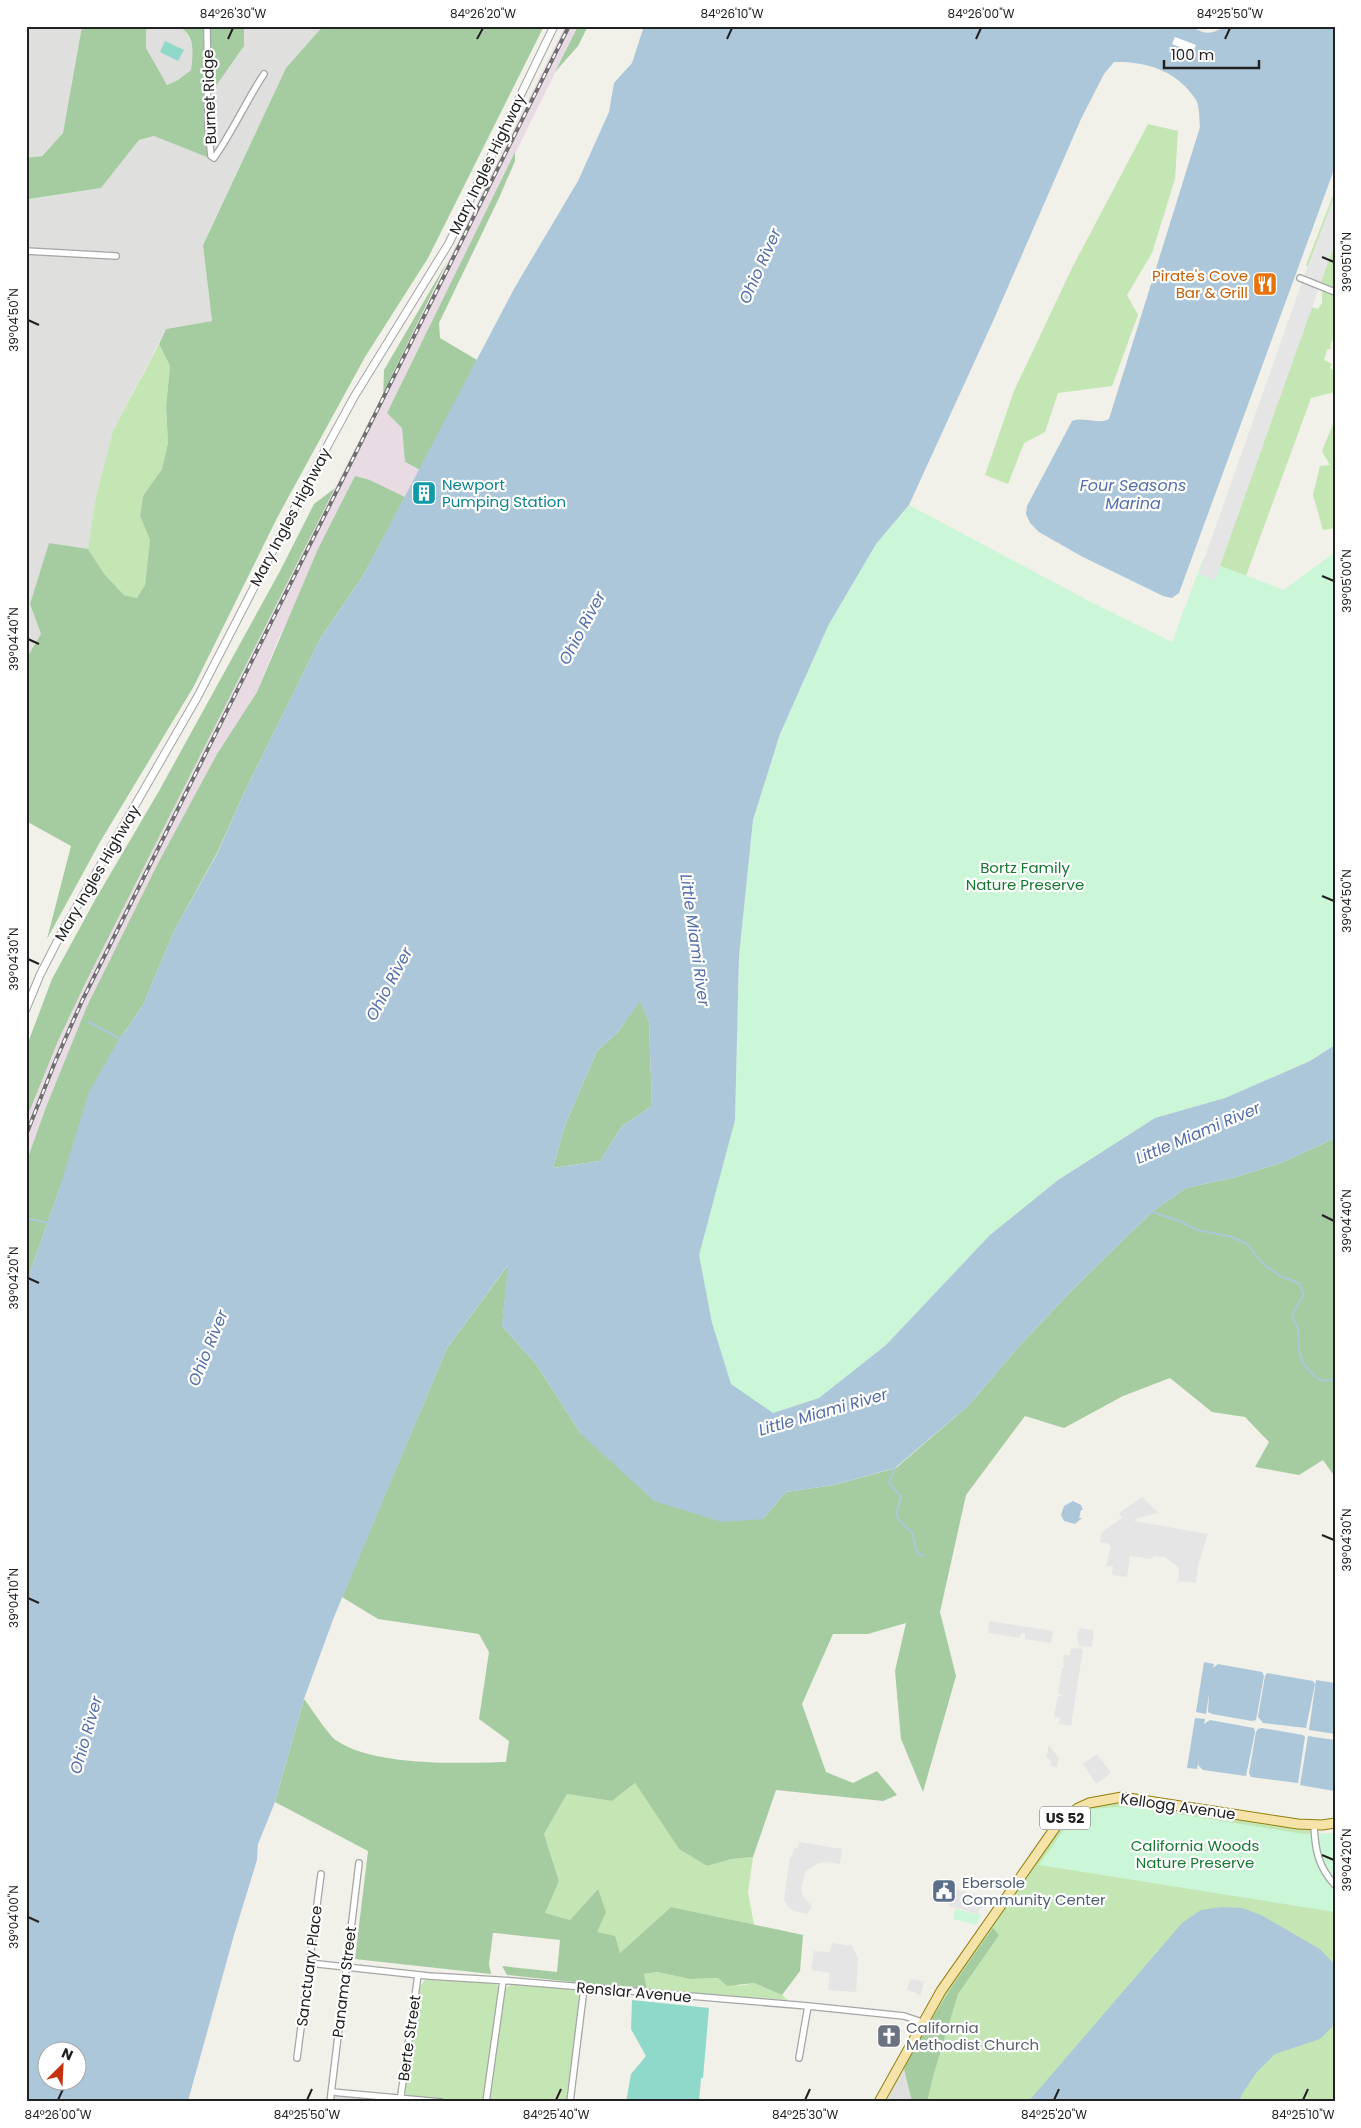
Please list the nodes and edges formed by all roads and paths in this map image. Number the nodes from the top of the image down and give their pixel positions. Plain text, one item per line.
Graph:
1 (206, 26) edge
2 (554, 26) edge
3 (264, 74) dead end
4 (26, 251) edge
5 (116, 256) dead end
6 (1300, 278) dead end
7 (1335, 292) edge
8 (26, 1009) edge
9 (1335, 1823) edge
10 (1314, 1825) junction
11 (359, 1863) dead end
12 (321, 1874) dead end
13 (1335, 1885) edge
14 (309, 1964) junction
15 (346, 1968) junction
16 (418, 1975) junction
17 (503, 1981) junction
18 (584, 1988) junction
19 (808, 2006) junction
20 (922, 2022) junction
21 (297, 2058) dead end
22 (799, 2058) dead end
23 (332, 2092) junction
24 (400, 2100) edge
25 (330, 2102) edge
26 (441, 2102) edge
27 (486, 2102) edge
28 (570, 2102) edge
29 (878, 2102) edge

1 - 3 street, Burnet Ridge
2 - 8 street, Mary Ingles Highway
4 - 5 street
6 - 7 street
9 - 10 main road, Kellogg Avenue / US 52
10 - 13 street
10 - 20 main road, Kellogg Avenue / US 52
11 - 15 street, Panama Street
12 - 14 street, Sanctuary Place
14 - 15 street, Renslar Avenue
14 - 21 street, Sanctuary Place
15 - 16 street, Renslar Avenue
15 - 23 street, Panama Street
16 - 17 street, Renslar Avenue
16 - 24 street, Berte Street
17 - 18 street, Renslar Avenue
17 - 27 street
18 - 19 street, Renslar Avenue
18 - 28 street
19 - 20 street, Renslar Avenue
19 - 22 street
20 - 29 main road, Kellogg Avenue / US 52
23 - 24 street
23 - 25 street, Panama Street
24 - 26 street

